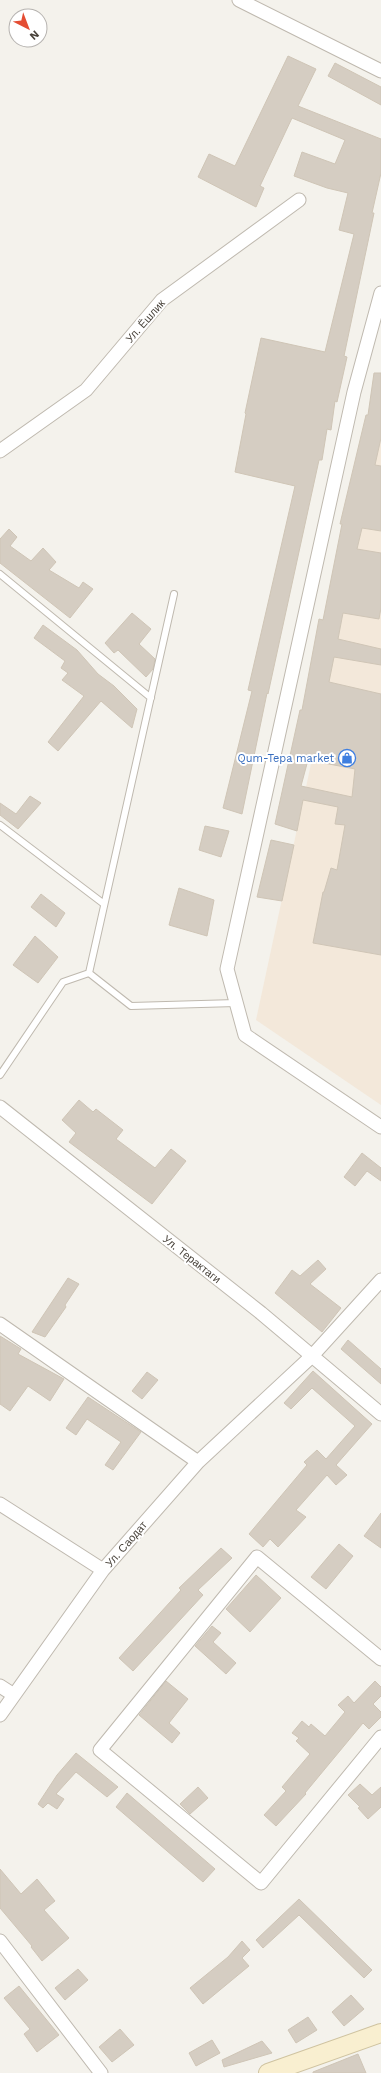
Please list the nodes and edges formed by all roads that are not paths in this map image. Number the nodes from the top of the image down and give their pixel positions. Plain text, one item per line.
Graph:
1 (239, 0) edge
2 (381, 71) edge
3 (298, 200) dead end
4 (381, 293) edge
5 (0, 451) edge
6 (0, 574) edge
7 (174, 594) dead end
8 (151, 698) junction
9 (0, 826) edge
10 (104, 904) junction
11 (89, 973) junction
12 (236, 1003) junction
13 (0, 1075) edge
14 (0, 1107) edge
15 (381, 1127) edge
16 (381, 1280) edge
17 (0, 1324) edge
18 (312, 1356) junction
19 (381, 1414) edge
20 (198, 1462) junction
21 (0, 1504) edge
22 (103, 1570) junction
23 (381, 1659) edge
24 (0, 1686) edge
25 (14, 1695) junction
26 (0, 1715) edge
27 (381, 1737) edge
28 (0, 1942) edge
29 (381, 2033) edge
30 (101, 2073) edge
31 (268, 2073) edge

1 - 2 street
3 - 5 street, Ул. Ёшлик
4 - 12 street
6 - 8 lane
7 - 8 lane
8 - 10 lane
9 - 10 lane
10 - 11 lane
11 - 12 lane
11 - 13 lane
12 - 15 street
14 - 18 street, Ул. Терактаги
16 - 18 street, Ул. Саодат
17 - 20 street
18 - 19 street, Ул. Терактаги
18 - 20 street, Ул. Саодат
20 - 22 street, Ул. Саодат
21 - 22 street, Ул. Саодат
22 - 25 street
23 - 27 street
24 - 25 street
25 - 26 street
28 - 30 street
29 - 31 street

